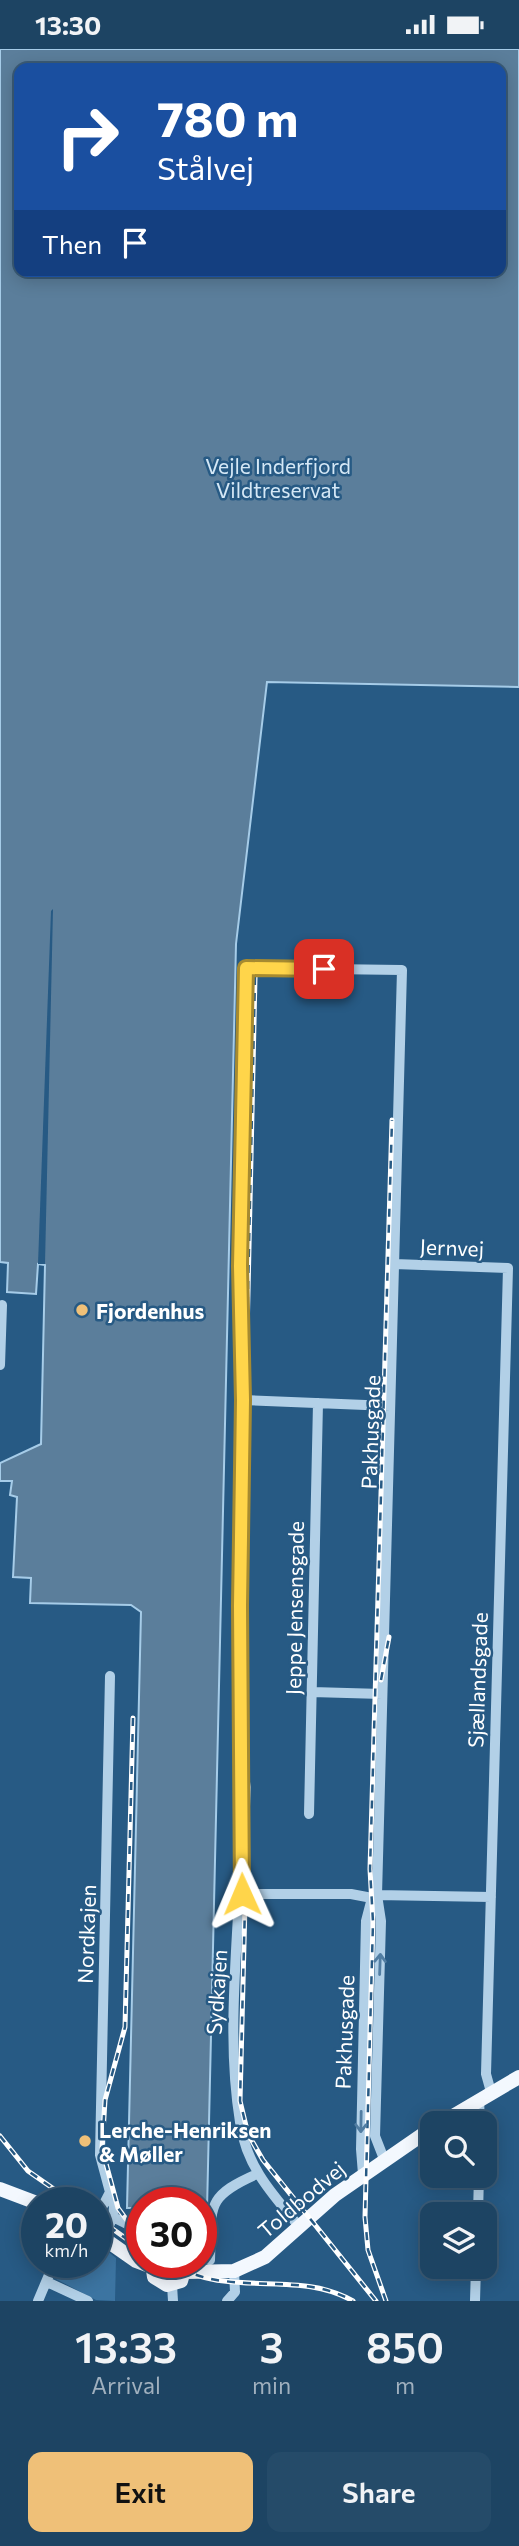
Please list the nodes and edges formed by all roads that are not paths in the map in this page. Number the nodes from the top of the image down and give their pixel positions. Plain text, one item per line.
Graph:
1 (401, 970) joint
2 (394, 1264) junction
3 (240, 1266) junction
4 (253, 1266) dead end
5 (508, 1268) joint
6 (2, 1305) dead end
7 (0, 1365) edge
8 (243, 1400) junction
9 (318, 1403) junction
10 (390, 1406) junction
11 (110, 1676) dead end
12 (312, 1692) junction
13 (382, 1693) junction
14 (309, 1814) dead end
15 (242, 1894) junction
16 (374, 1896) junction
17 (491, 1897) junction
18 (519, 2077) edge
19 (485, 2096) junction
20 (461, 2111) edge
21 (482, 2111) edge
22 (420, 2136) edge
23 (384, 2159) junction
24 (363, 2174) junction
25 (257, 2175) junction
26 (107, 2187) edge
27 (0, 2189) edge
28 (21, 2197) edge
29 (217, 2198) edge
30 (112, 2212) edge
31 (113, 2217) joint
32 (126, 2224) edge
33 (299, 2226) junction
34 (217, 2270) edge
35 (234, 2271) junction
36 (48, 2278) edge
37 (157, 2278) edge
38 (182, 2278) edge
39 (476, 2279) edge
40 (47, 2282) junction
41 (172, 2285) junction
42 (38, 2301) edge
43 (88, 2301) edge
44 (173, 2301) edge
45 (227, 2301) edge
46 (475, 2301) edge

1 - 2 street, Pakhusgade
1 - 3 street, Sydkajen
2 - 5 street, Jernvej
2 - 10 street, Pakhusgade
3 - 4 street
3 - 8 street, Sydkajen
5 - 17 street, Sjællandsgade
6 - 7 street
8 - 9 street
8 - 15 street, Sydkajen
9 - 10 street
9 - 12 street, Jeppe Jensensgade
10 - 13 street, Pakhusgade
11 - 26 street, Nordkajen
12 - 13 street
12 - 14 street, Jeppe Jensensgade
13 - 16 street, Pakhusgade
15 - 16 street
15 - 25 street, Sydkajen
16 - 17 street
23 -> 16 street, Pakhusgade
16 -> 24 street, Pakhusgade
17 - 19 street, Sjællandsgade
18 - 19 main road
19 - 20 main road
19 - 21 street, Sjællandsgade
22 - 23 main road, Toldbodvej
23 - 24 main road, Toldbodvej
24 - 33 main road, Toldbodvej
25 - 29 street
25 - 33 street, Sydkajen
27 - 28 main road
30 - 31 street, Nordkajen
31 - 32 street
33 - 35 main road, Toldbodvej
34 - 35 main road, Toldbodvej
35 - 45 street
36 - 40 street
37 - 41 main road
38 - 41 main road
39 - 46 street
40 - 42 street
40 - 43 street
41 - 44 street

